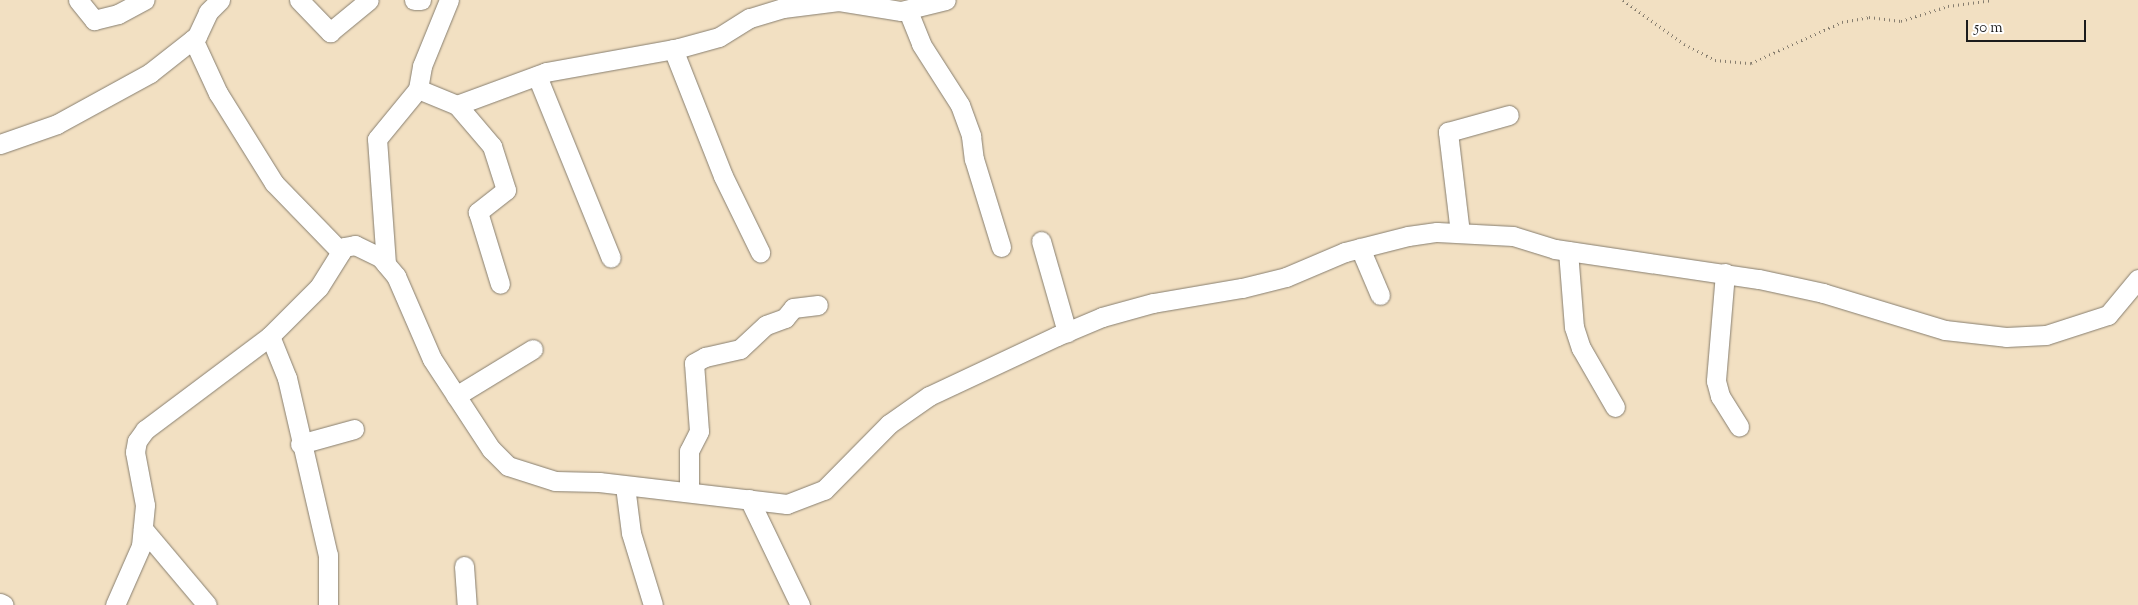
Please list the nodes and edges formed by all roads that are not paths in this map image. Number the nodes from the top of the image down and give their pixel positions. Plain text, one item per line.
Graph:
1 (78, 0) edge
2 (144, 0) edge
3 (299, 0) edge
4 (369, 0) edge
5 (414, 0) edge
6 (421, 0) edge
7 (449, 0) edge
8 (946, 0) edge
9 (216, 1) edge
10 (766, 6) edge
11 (908, 11) junction
12 (193, 39) junction
13 (673, 49) junction
14 (537, 76) junction
15 (418, 89) junction
16 (457, 105) junction
17 (1509, 115) dead end
18 (0, 144) edge
19 (1460, 232) junction
20 (1040, 241) dead end
21 (1001, 247) dead end
22 (1360, 248) junction
23 (1568, 251) junction
24 (341, 252) junction
25 (760, 252) dead end
26 (611, 258) dead end
27 (386, 264) junction
28 (1725, 273) junction
29 (2138, 279) edge
30 (500, 284) dead end
31 (1380, 295) dead end
32 (818, 305) dead end
33 (1067, 332) junction
34 (270, 336) junction
35 (533, 348) dead end
36 (456, 396) junction
37 (1615, 407) dead end
38 (1739, 427) dead end
39 (354, 429) dead end
40 (300, 444) junction
41 (625, 486) junction
42 (689, 491) junction
43 (749, 499) junction
44 (143, 528) junction
45 (464, 566) dead end
46 (0, 603) edge
47 (4, 605) edge
48 (115, 605) edge
49 (207, 605) edge
50 (328, 605) edge
51 (467, 605) edge
52 (653, 605) edge
53 (800, 605) edge

1 - 2 street
3 - 4 street
5 - 6 street
7 - 15 street
8 - 11 street
9 - 12 street
10 - 11 street
10 - 13 street
11 - 21 street
12 - 18 street
12 - 24 street
13 - 14 street
13 - 25 street
14 - 16 street
14 - 26 street
15 - 16 street
15 - 27 street
16 - 30 street
17 - 19 street
19 - 22 street
19 - 23 street
20 - 33 street
22 - 31 street
22 - 33 street
23 - 28 street
23 - 37 street
24 - 27 street
24 - 34 street
27 - 36 street
28 - 29 street
28 - 38 street
32 - 42 street
33 - 43 street
34 - 40 street
34 - 44 street
35 - 36 street
36 - 41 street
39 - 40 street
40 - 50 street
41 - 42 street
41 - 52 street
42 - 43 street
43 - 53 street
44 - 48 street
44 - 49 street
45 - 51 street
46 - 47 street

